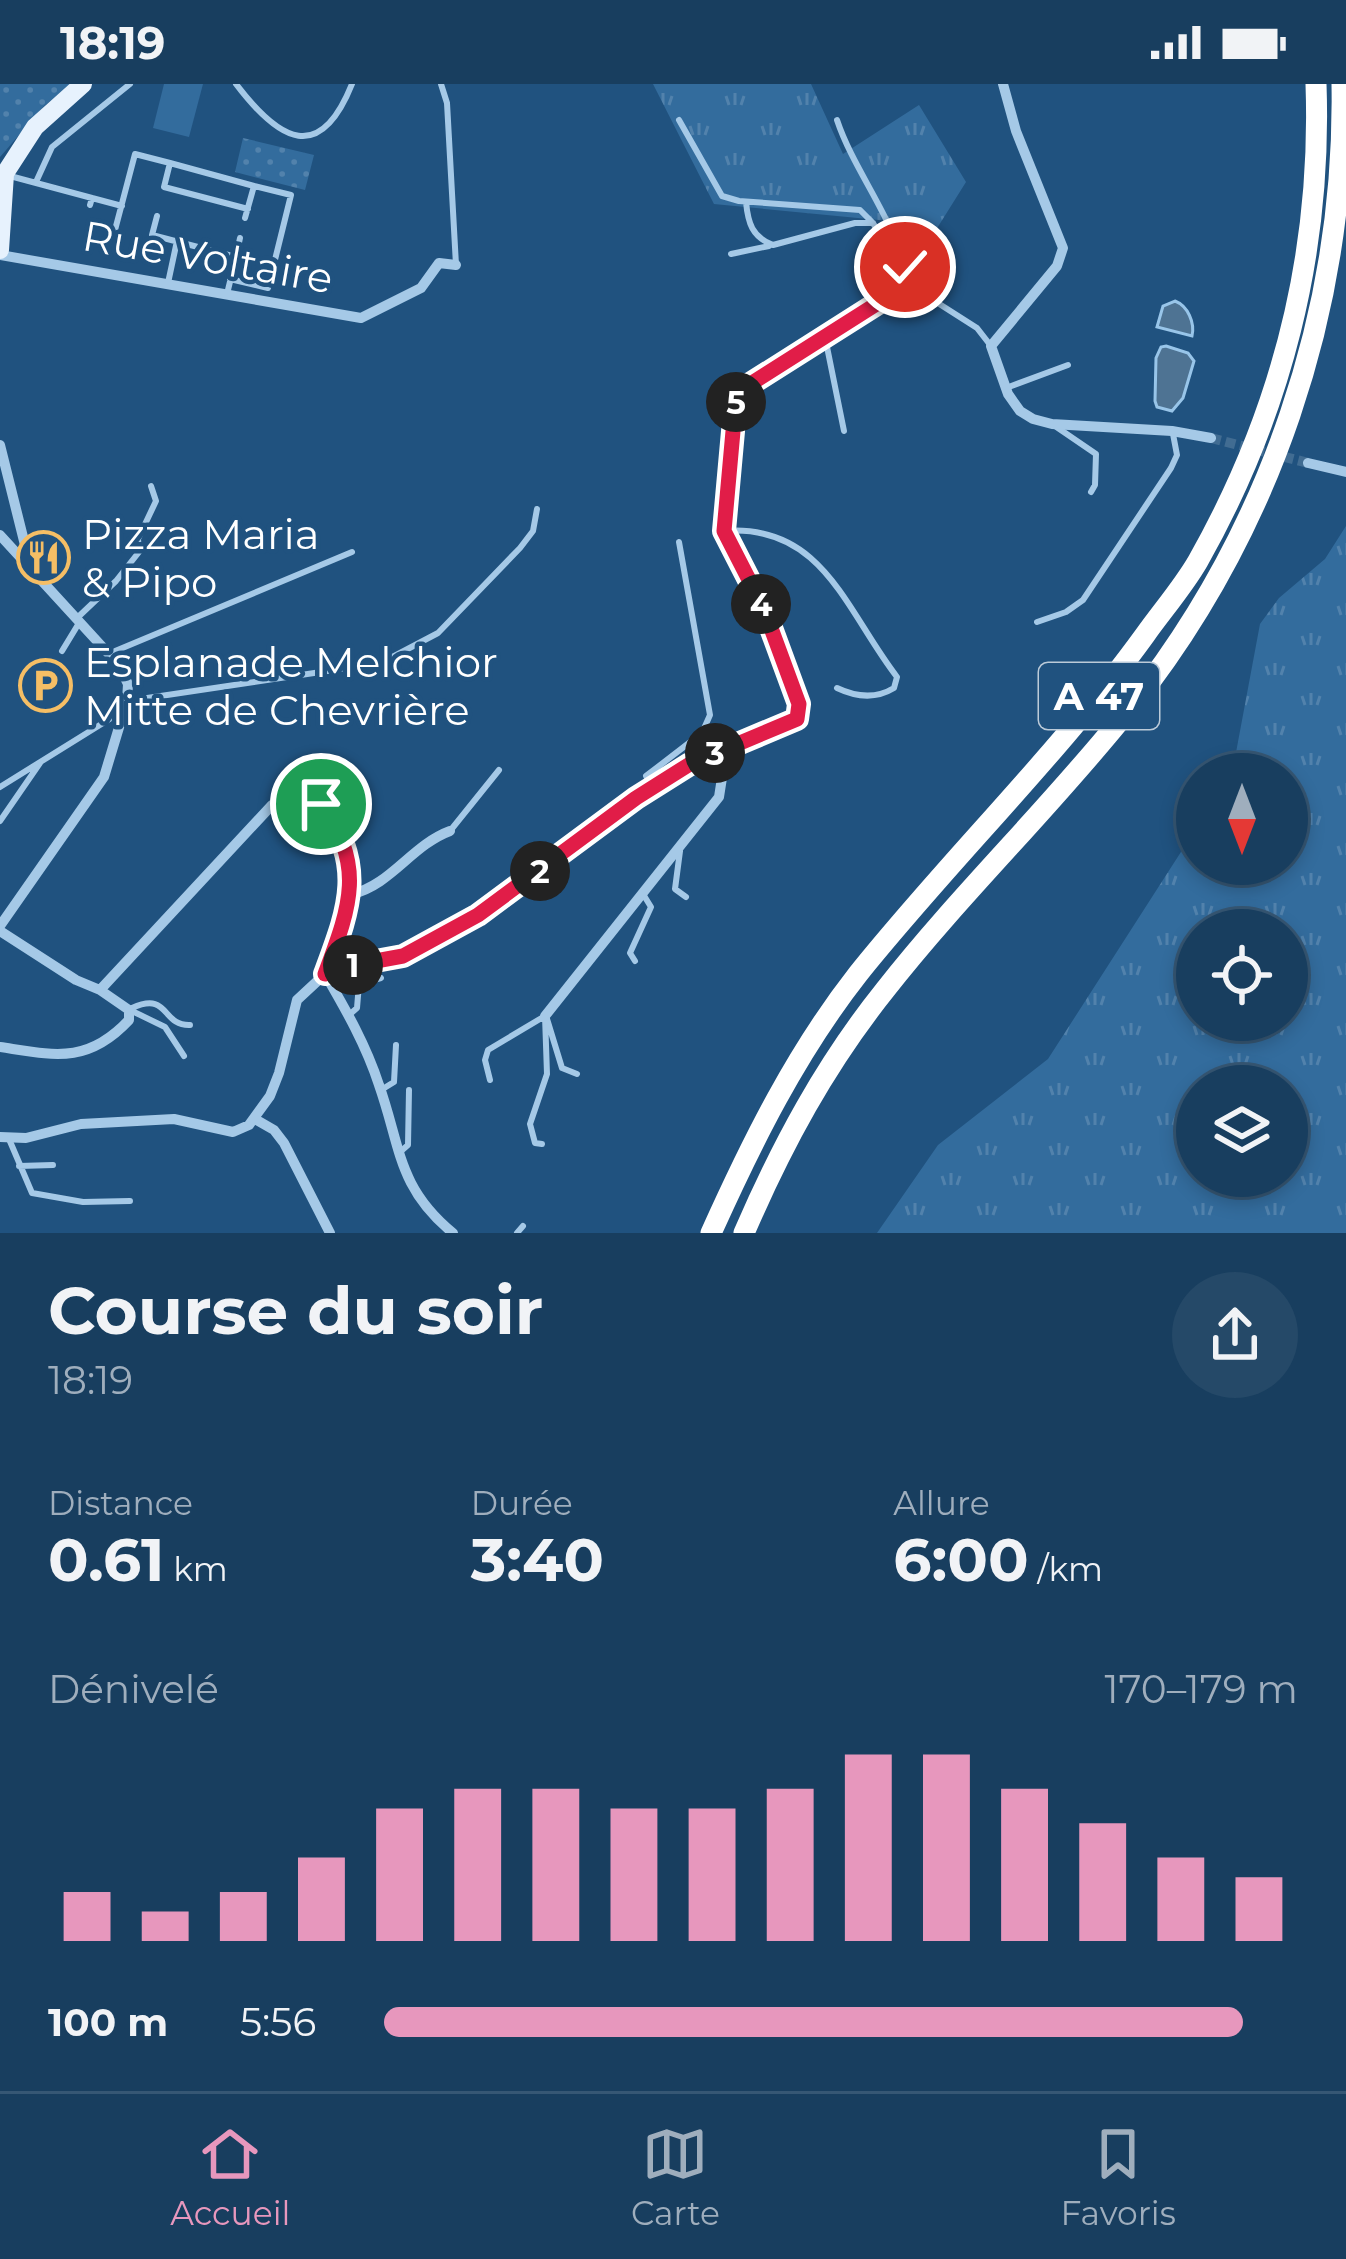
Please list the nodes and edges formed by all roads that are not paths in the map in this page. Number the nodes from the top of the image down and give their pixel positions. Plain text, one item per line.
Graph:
1 (83, 84) edge
2 (130, 84) edge
3 (236, 84) edge
4 (352, 84) edge
5 (441, 84) edge
6 (1003, 84) edge
7 (1316, 84) edge
8 (1342, 84) edge
9 (680, 120) dead end
10 (837, 120) dead end
11 (170, 163) junction
12 (3, 178) edge
13 (36, 182) junction
14 (254, 185) junction
15 (164, 187) junction
16 (161, 196) dead end
17 (746, 202) junction
18 (122, 206) junction
19 (248, 208) junction
20 (157, 216) dead end
21 (245, 218) dead end
22 (873, 223) junction
23 (115, 230) dead end
24 (240, 238) dead end
25 (177, 241) junction
26 (773, 245) junction
27 (0, 252) edge
28 (731, 254) dead end
29 (236, 256) junction
30 (455, 265) joint
31 (230, 278) junction
32 (168, 283) junction
33 (908, 284) junction
34 (226, 294) junction
35 (825, 337) junction
36 (991, 346) junction
37 (1068, 365) dead end
38 (1006, 388) junction
39 (1052, 424) junction
40 (1172, 430) junction
41 (844, 431) dead end
42 (1211, 438) tunnel mouth
43 (0, 445) edge
44 (1308, 463) tunnel mouth
45 (1346, 472) edge
46 (151, 486) dead end
47 (1091, 492) dead end
48 (537, 509) dead end
49 (724, 531) junction
50 (0, 535) edge
51 (679, 542) dead end
52 (352, 552) dead end
53 (31, 568) junction
54 (78, 621) junction
55 (1036, 622) dead end
56 (62, 651) dead end
57 (108, 654) junction
58 (837, 688) dead end
59 (126, 705) junction
60 (797, 719) joint
61 (719, 751) junction
62 (42, 760) junction
63 (500, 770) dead end
64 (0, 787) edge
65 (652, 788) junction
66 (0, 821) edge
67 (450, 831) joint
68 (680, 848) junction
69 (352, 894) junction
70 (643, 894) junction
71 (686, 897) dead end
72 (0, 928) edge
73 (635, 961) dead end
74 (325, 974) junction
75 (381, 978) dead end
76 (100, 990) junction
77 (128, 1010) junction
78 (349, 1015) junction
79 (545, 1016) junction
80 (190, 1025) dead end
81 (396, 1045) dead end
82 (0, 1047) edge
83 (184, 1056) dead end
84 (577, 1074) dead end
85 (490, 1079) dead end
86 (382, 1090) junction
87 (410, 1090) dead end
88 (255, 1119) junction
89 (4, 1137) edge
90 (542, 1144) dead end
91 (397, 1154) junction
92 (53, 1165) dead end
93 (20, 1166) junction
94 (130, 1201) dead end
95 (330, 1233) edge
96 (454, 1233) edge
97 (710, 1233) edge
98 (744, 1233) edge

1 - 12 main road
2 - 13 lane
3 - 4 lane
5 - 30 lane
6 - 36 street
7 - 97 highway, A 47
8 - 98 highway, A 47
9 - 17 lane
10 - 33 lane
11 - 14 lane
11 - 15 lane
11 - 18 lane
12 - 13 lane
12 - 27 main road
13 - 18 lane
14 - 19 lane
14 - 31 lane
15 - 16 lane
15 - 19 lane
17 - 22 lane
17 - 26 lane
18 - 23 lane
19 - 21 lane
20 - 25 lane
22 - 26 lane
22 - 33 lane
24 - 29 lane
25 - 29 lane
25 - 32 lane
26 - 28 lane
27 - 32 street, Rue Voltaire
29 - 31 lane
30 - 34 street, Rue Voltaire
31 - 34 lane
32 - 34 street, Rue Voltaire
33 - 35 lane
33 - 36 lane
35 - 41 lane
35 - 49 lane
36 - 38 street
37 - 38 lane
38 - 39 street
39 - 40 street
39 - 47 lane
40 - 42 street
40 - 55 lane
43 - 53 street
44 - 45 street
46 - 54 lane
48 - 59 lane
49 - 58 lane
49 - 60 lane
50 - 53 street
51 - 65 lane
52 - 57 lane
53 - 54 street
54 - 56 lane
54 - 57 street
57 - 59 street
59 - 62 lane
59 - 72 street
60 - 61 street
61 - 65 street
61 - 68 street
62 - 64 lane
62 - 66 lane
63 - 67 lane
65 - 74 street
67 - 69 street
68 - 70 street
68 - 71 lane
69 - 74 street
69 - 76 street
70 - 73 lane
70 - 79 street
72 - 76 street
74 - 78 street
74 - 88 street
75 - 78 lane
76 - 77 street
77 - 80 lane
77 - 82 street
77 - 83 lane
78 - 86 street
79 - 84 lane
79 - 85 lane
79 - 90 lane
81 - 86 lane
86 - 91 street
87 - 91 lane
88 - 89 street
88 - 95 street
89 - 93 lane
91 - 96 street
92 - 93 lane
93 - 94 lane

